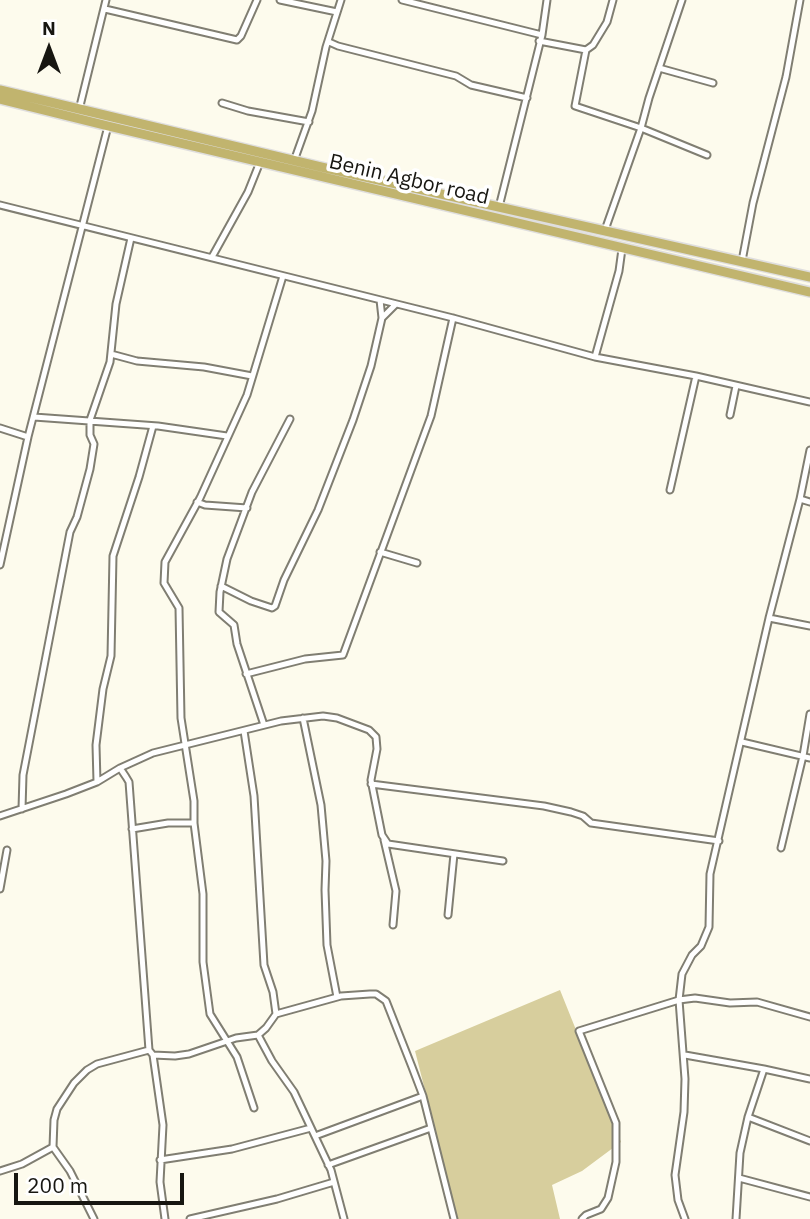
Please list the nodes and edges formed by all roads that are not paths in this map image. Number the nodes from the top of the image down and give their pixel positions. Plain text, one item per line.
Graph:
1 (106, 0) edge
2 (257, 0) edge
3 (280, 0) edge
4 (341, 0) edge
5 (402, 0) edge
6 (547, 0) edge
7 (613, 0) edge
8 (682, 0) edge
9 (800, 0) edge
10 (105, 9) junction
11 (337, 12) junction
12 (540, 38) junction
13 (329, 41) junction
14 (586, 50) junction
15 (659, 68) junction
16 (713, 83) dead end
17 (0, 90) edge
18 (527, 97) junction
19 (0, 99) edge
20 (222, 103) dead end
21 (79, 110) junction
22 (309, 122) junction
23 (108, 126) junction
24 (641, 128) junction
25 (707, 155) dead end
26 (260, 162) junction
27 (294, 166) junction
28 (0, 205) edge
29 (499, 207) junction
30 (81, 225) junction
31 (605, 230) junction
32 (131, 238) junction
33 (622, 249) junction
34 (212, 257) junction
35 (742, 261) junction
36 (284, 276) junction
37 (810, 276) edge
38 (810, 292) edge
39 (380, 300) junction
40 (396, 304) junction
41 (382, 318) junction
42 (453, 318) junction
43 (111, 354) junction
44 (595, 357) junction
45 (252, 376) junction
46 (696, 376) junction
47 (736, 386) junction
48 (810, 402) edge
49 (730, 415) dead end
50 (34, 417) junction
51 (290, 419) dead end
52 (90, 420) junction
53 (153, 426) junction
54 (0, 428) edge
55 (227, 436) junction
56 (28, 437) junction
57 (810, 450) edge
58 (670, 490) dead end
59 (800, 499) junction
60 (197, 502) junction
61 (810, 502) edge
62 (247, 508) junction
63 (380, 552) junction
64 (417, 563) dead end
65 (0, 565) edge
66 (221, 586) junction
67 (769, 618) junction
68 (810, 626) edge
69 (246, 674) junction
70 (810, 714) edge
71 (303, 718) junction
72 (264, 725) junction
73 (244, 731) junction
74 (742, 742) junction
75 (186, 745) junction
76 (807, 757) edge
77 (120, 768) junction
78 (97, 782) junction
79 (372, 784) junction
80 (22, 809) junction
81 (0, 816) edge
82 (194, 823) junction
83 (132, 829) junction
84 (384, 840) junction
85 (719, 841) junction
86 (781, 848) dead end
87 (7, 850) dead end
88 (454, 854) junction
89 (503, 861) dead end
90 (0, 888) edge
91 (448, 915) dead end
92 (393, 925) dead end
93 (337, 998) junction
94 (679, 1000) junction
95 (276, 1014) junction
96 (810, 1017) edge
97 (258, 1035) junction
98 (226, 1041) junction
99 (151, 1053) junction
100 (685, 1055) junction
101 (764, 1069) junction
102 (810, 1069) edge
103 (809, 1079) edge
104 (423, 1096) junction
105 (254, 1108) dead end
106 (748, 1117) junction
107 (311, 1128) junction
108 (431, 1128) junction
109 (315, 1136) junction
110 (810, 1141) edge
111 (53, 1147) junction
112 (160, 1160) junction
113 (328, 1165) junction
114 (0, 1171) edge
115 (739, 1178) junction
116 (334, 1182) junction
117 (810, 1197) edge
118 (94, 1219) edge
119 (165, 1219) edge
120 (190, 1219) edge
121 (344, 1219) edge
122 (454, 1219) edge
123 (582, 1219) edge
124 (685, 1219) edge
125 (736, 1219) edge

1 - 10 street
2 - 10 street
3 - 11 street
4 - 11 street
5 - 12 street
6 - 12 street
7 - 14 street
8 - 15 street
9 - 35 street
10 - 21 street
11 - 13 street
12 - 14 street
12 - 18 street
13 - 18 street
13 - 22 street
14 - 24 street
15 - 16 street
15 - 24 street
17 - 21 highway, Benin Agbor road
18 - 29 street
19 - 23 highway, Benin Agbor road
20 - 22 street
21 - 27 highway, Benin Agbor road
22 - 27 street
23 - 26 highway, Benin Agbor road
23 - 30 street
24 - 25 street
24 - 31 street
26 - 27 highway, Benin Agbor road
26 - 34 street
27 - 29 highway, Benin Agbor road
27 - 33 highway, Benin Agbor road
28 - 30 street
29 - 31 highway, Benin Agbor road
30 - 32 street
30 - 50 street
31 - 35 highway, Benin Agbor road
32 - 34 street
32 - 43 street
33 - 38 highway, Benin Agbor road
33 - 44 street
34 - 36 street
35 - 37 highway, Benin Agbor road
36 - 39 street
36 - 45 street
39 - 40 street
39 - 41 street
40 - 41 street
40 - 42 street
41 - 66 street
42 - 44 street
42 - 63 street
43 - 45 street
43 - 52 street
44 - 46 street
45 - 55 street
46 - 47 street
46 - 58 street
47 - 48 street
47 - 49 street
50 - 52 street
50 - 56 street
51 - 62 street
52 - 53 street
52 - 80 street
53 - 55 street
53 - 78 street
54 - 56 street
55 - 60 street
56 - 65 street
57 - 59 street
59 - 61 street
59 - 67 street
60 - 62 street
60 - 75 street
62 - 66 street
63 - 64 street
63 - 69 street
66 - 69 street
67 - 68 street
67 - 74 street
69 - 72 street
70 - 76 street
71 - 72 street
71 - 79 street
71 - 93 street
72 - 73 street
73 - 75 street
73 - 95 street
74 - 76 street
74 - 85 street
75 - 77 street
75 - 82 street
76 - 86 street
77 - 78 street
77 - 83 street
78 - 80 street
79 - 84 street
79 - 85 street
80 - 81 street
82 - 83 street
82 - 98 street
83 - 99 street
84 - 88 street
84 - 92 street
85 - 94 street
87 - 90 street
88 - 89 street
88 - 91 street
93 - 95 street
93 - 104 street
94 - 96 street
94 - 100 street
94 - 123 street
95 - 97 street
97 - 98 street
97 - 107 street
98 - 99 street
98 - 105 street
99 - 111 street
99 - 112 street
100 - 101 street
100 - 124 street
101 - 103 street
101 - 106 street
102 - 103 street
104 - 108 street
104 - 109 street
106 - 110 street
106 - 115 street
107 - 109 street
107 - 112 street
108 - 113 street
108 - 122 street
109 - 113 street
111 - 114 street
111 - 118 street
112 - 119 street
113 - 116 street
115 - 117 street
115 - 125 street
116 - 120 street
116 - 121 street

